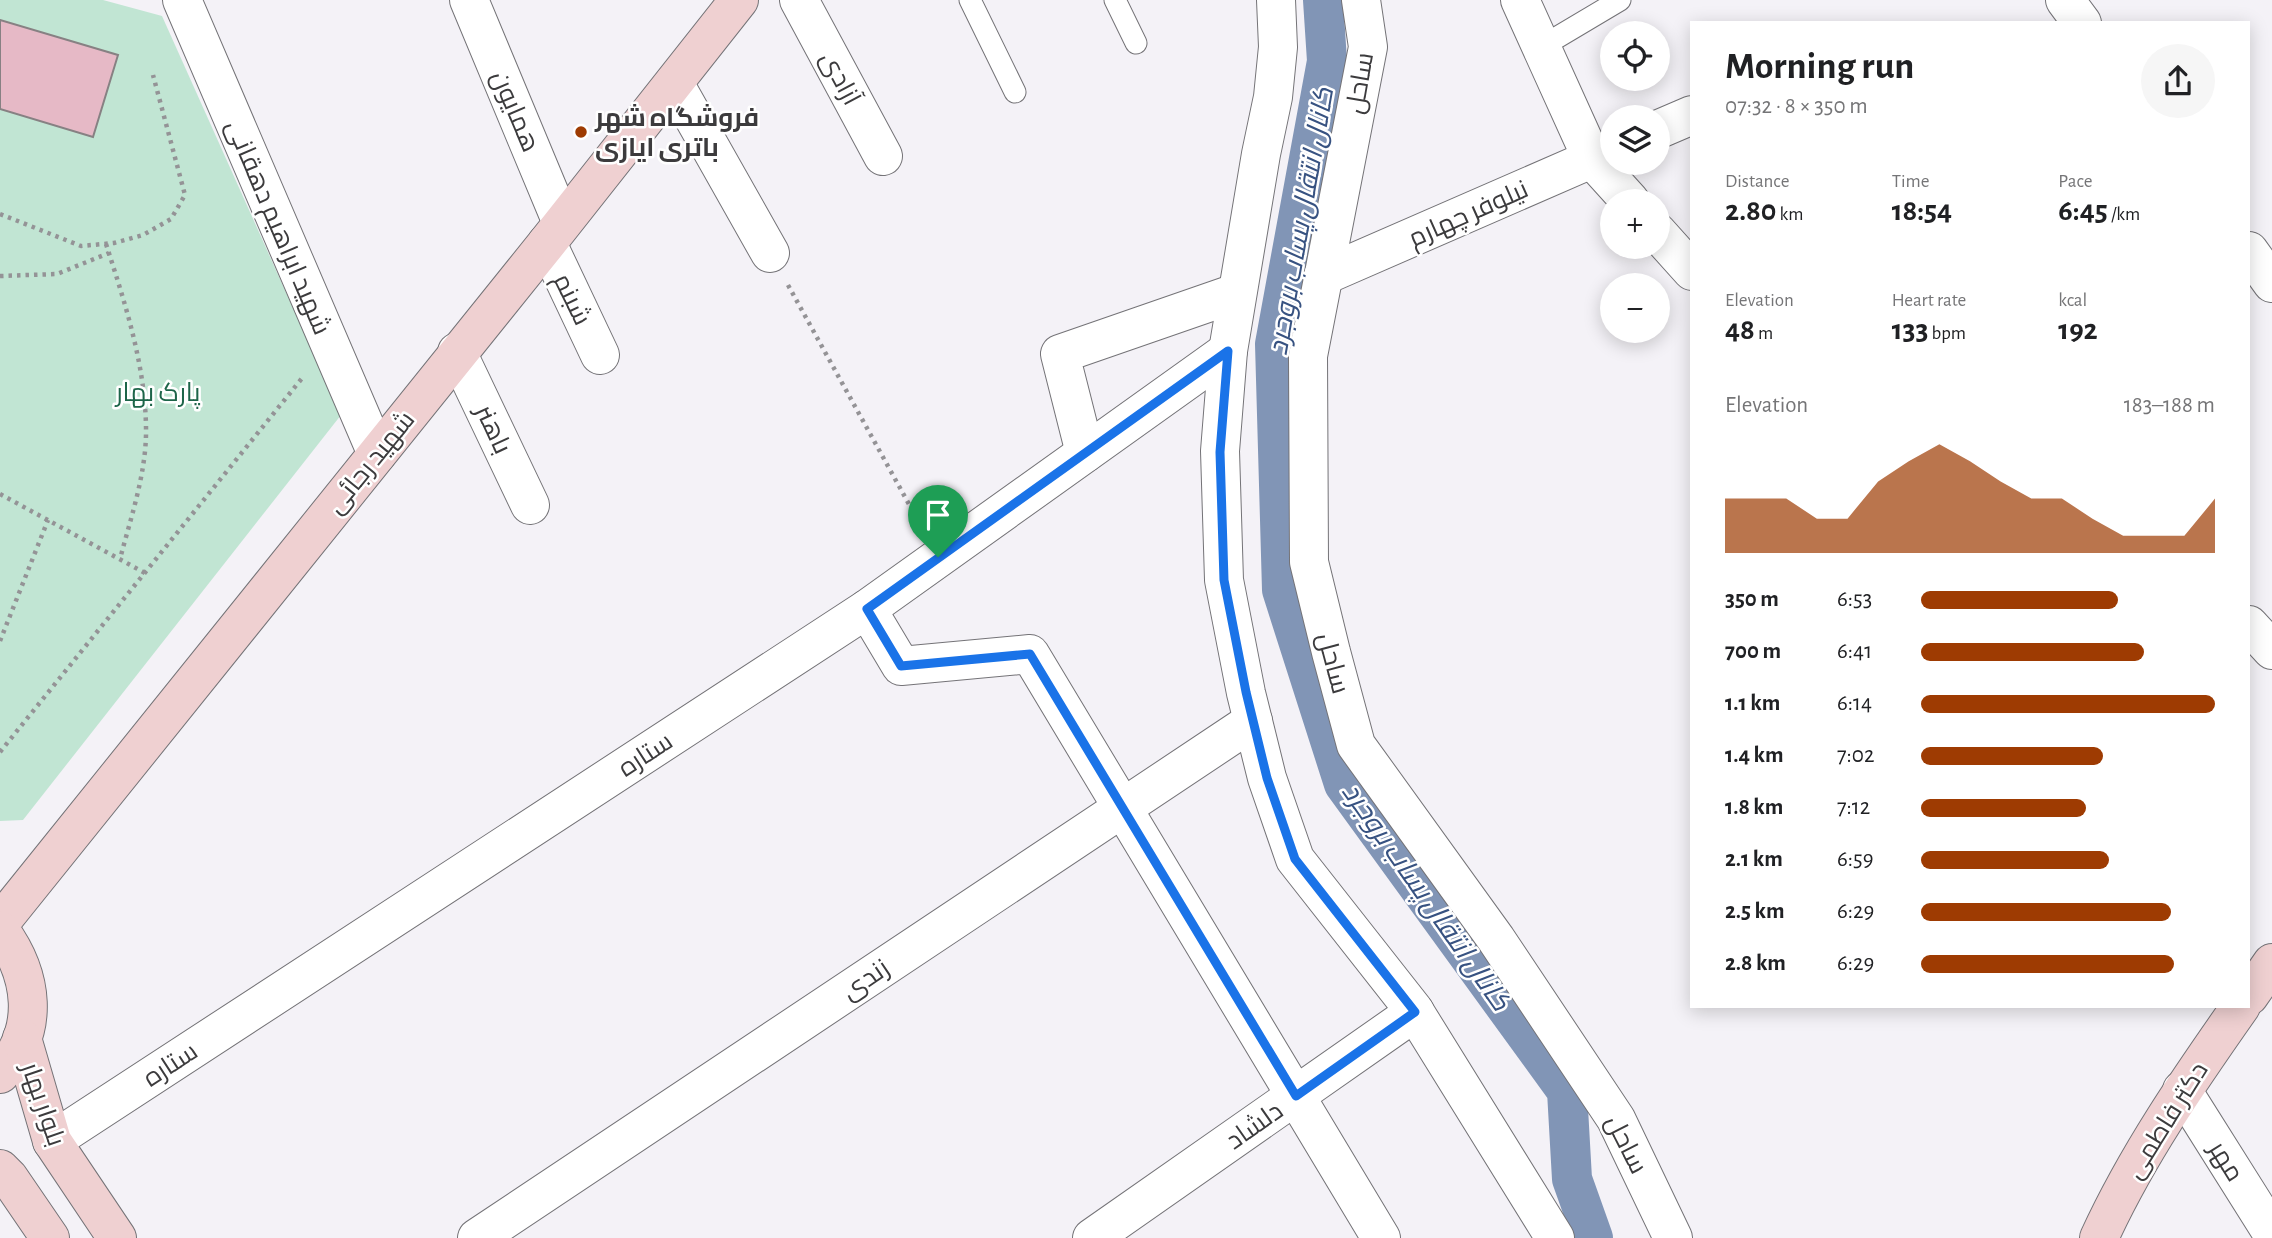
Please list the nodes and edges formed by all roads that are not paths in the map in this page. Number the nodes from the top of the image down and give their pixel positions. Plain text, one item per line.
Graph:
1 (182, 0) edge
2 (469, 0) edge
3 (799, 0) edge
4 (970, 0) edge
5 (1115, 0) edge
6 (1276, 0) edge
7 (1361, 0) edge
8 (1520, 0) edge
9 (1620, 0) edge
10 (2066, 0) edge
11 (729, 5) edge
12 (2081, 21) edge
13 (1136, 43) dead end
14 (1541, 47) junction
15 (674, 83) junction
16 (1015, 92) dead end
17 (1690, 116) edge
18 (1670, 124) edge
19 (1600, 150) edge
20 (1600, 155) edge
21 (883, 156) dead end
22 (554, 233) junction
23 (1670, 246) edge
24 (2250, 252) edge
25 (770, 253) road end
26 (1690, 269) edge
27 (1323, 276) junction
28 (2272, 283) edge
29 (1237, 293) junction
30 (1228, 351) junction
31 (457, 352) junction
32 (600, 355) dead end
33 (1085, 453) junction
34 (377, 454) junction
35 (530, 505) dead end
36 (867, 609) junction
37 (2250, 626) edge
38 (2272, 650) edge
39 (1253, 721) junction
40 (1122, 808) junction
41 (0, 923) edge
42 (0, 930) edge
43 (2272, 963) edge
44 (2250, 995) edge
45 (2240, 1008) edge
46 (1415, 1012) junction
47 (22, 1038) junction
48 (0, 1074) edge
49 (2182, 1090) junction
50 (1296, 1096) junction
51 (52, 1141) junction
52 (0, 1169) edge
53 (2272, 1233) edge
54 (1373, 1234) edge
55 (50, 1238) edge
56 (117, 1238) edge
57 (477, 1238) edge
58 (1092, 1238) edge
59 (1555, 1238) edge
60 (1673, 1238) edge
61 (2099, 1238) edge

1 - 34 street, شهید ابراهیم دهقانی
2 - 22 street, همایون
3 - 21 street, آزادی
4 - 16 lane
5 - 13 lane
6 - 29 street
7 - 27 street, ساحل
8 - 14 street
9 - 14 lane
10 - 12 street
11 - 15 street, شهید رجائی
14 - 19 street
15 - 22 street, شهید رجائی
15 - 25 street
17 - 18 street
20 - 27 street, نیلوفر چهارم
22 - 31 street, شهید رجائی
22 - 32 street, شبنم
23 - 26 street
24 - 28 street
27 - 60 street, ساحل
29 - 30 street
29 - 33 street
30 - 33 street, ستاره
30 - 39 street
31 - 34 street, شهید رجائی
31 - 35 street, باهنر
33 - 36 street, ستاره
34 - 41 street, شهید رجائی
36 - 40 street
36 - 51 street, ستاره
37 - 38 street
39 - 40 street, زندی
39 - 46 street
40 - 50 street
40 - 57 street, زندی
42 - 47 street
43 - 44 street
45 - 49 street, دکتر فاطمی
46 - 50 street, دلشاد
46 - 59 street
47 - 48 street
47 - 51 street, بلوار بهار
49 - 53 street, مهر
49 - 61 street, دکتر فاطمی
50 - 54 street
50 - 58 street, دلشاد
51 - 56 street, بلوار بهار
52 - 55 street

